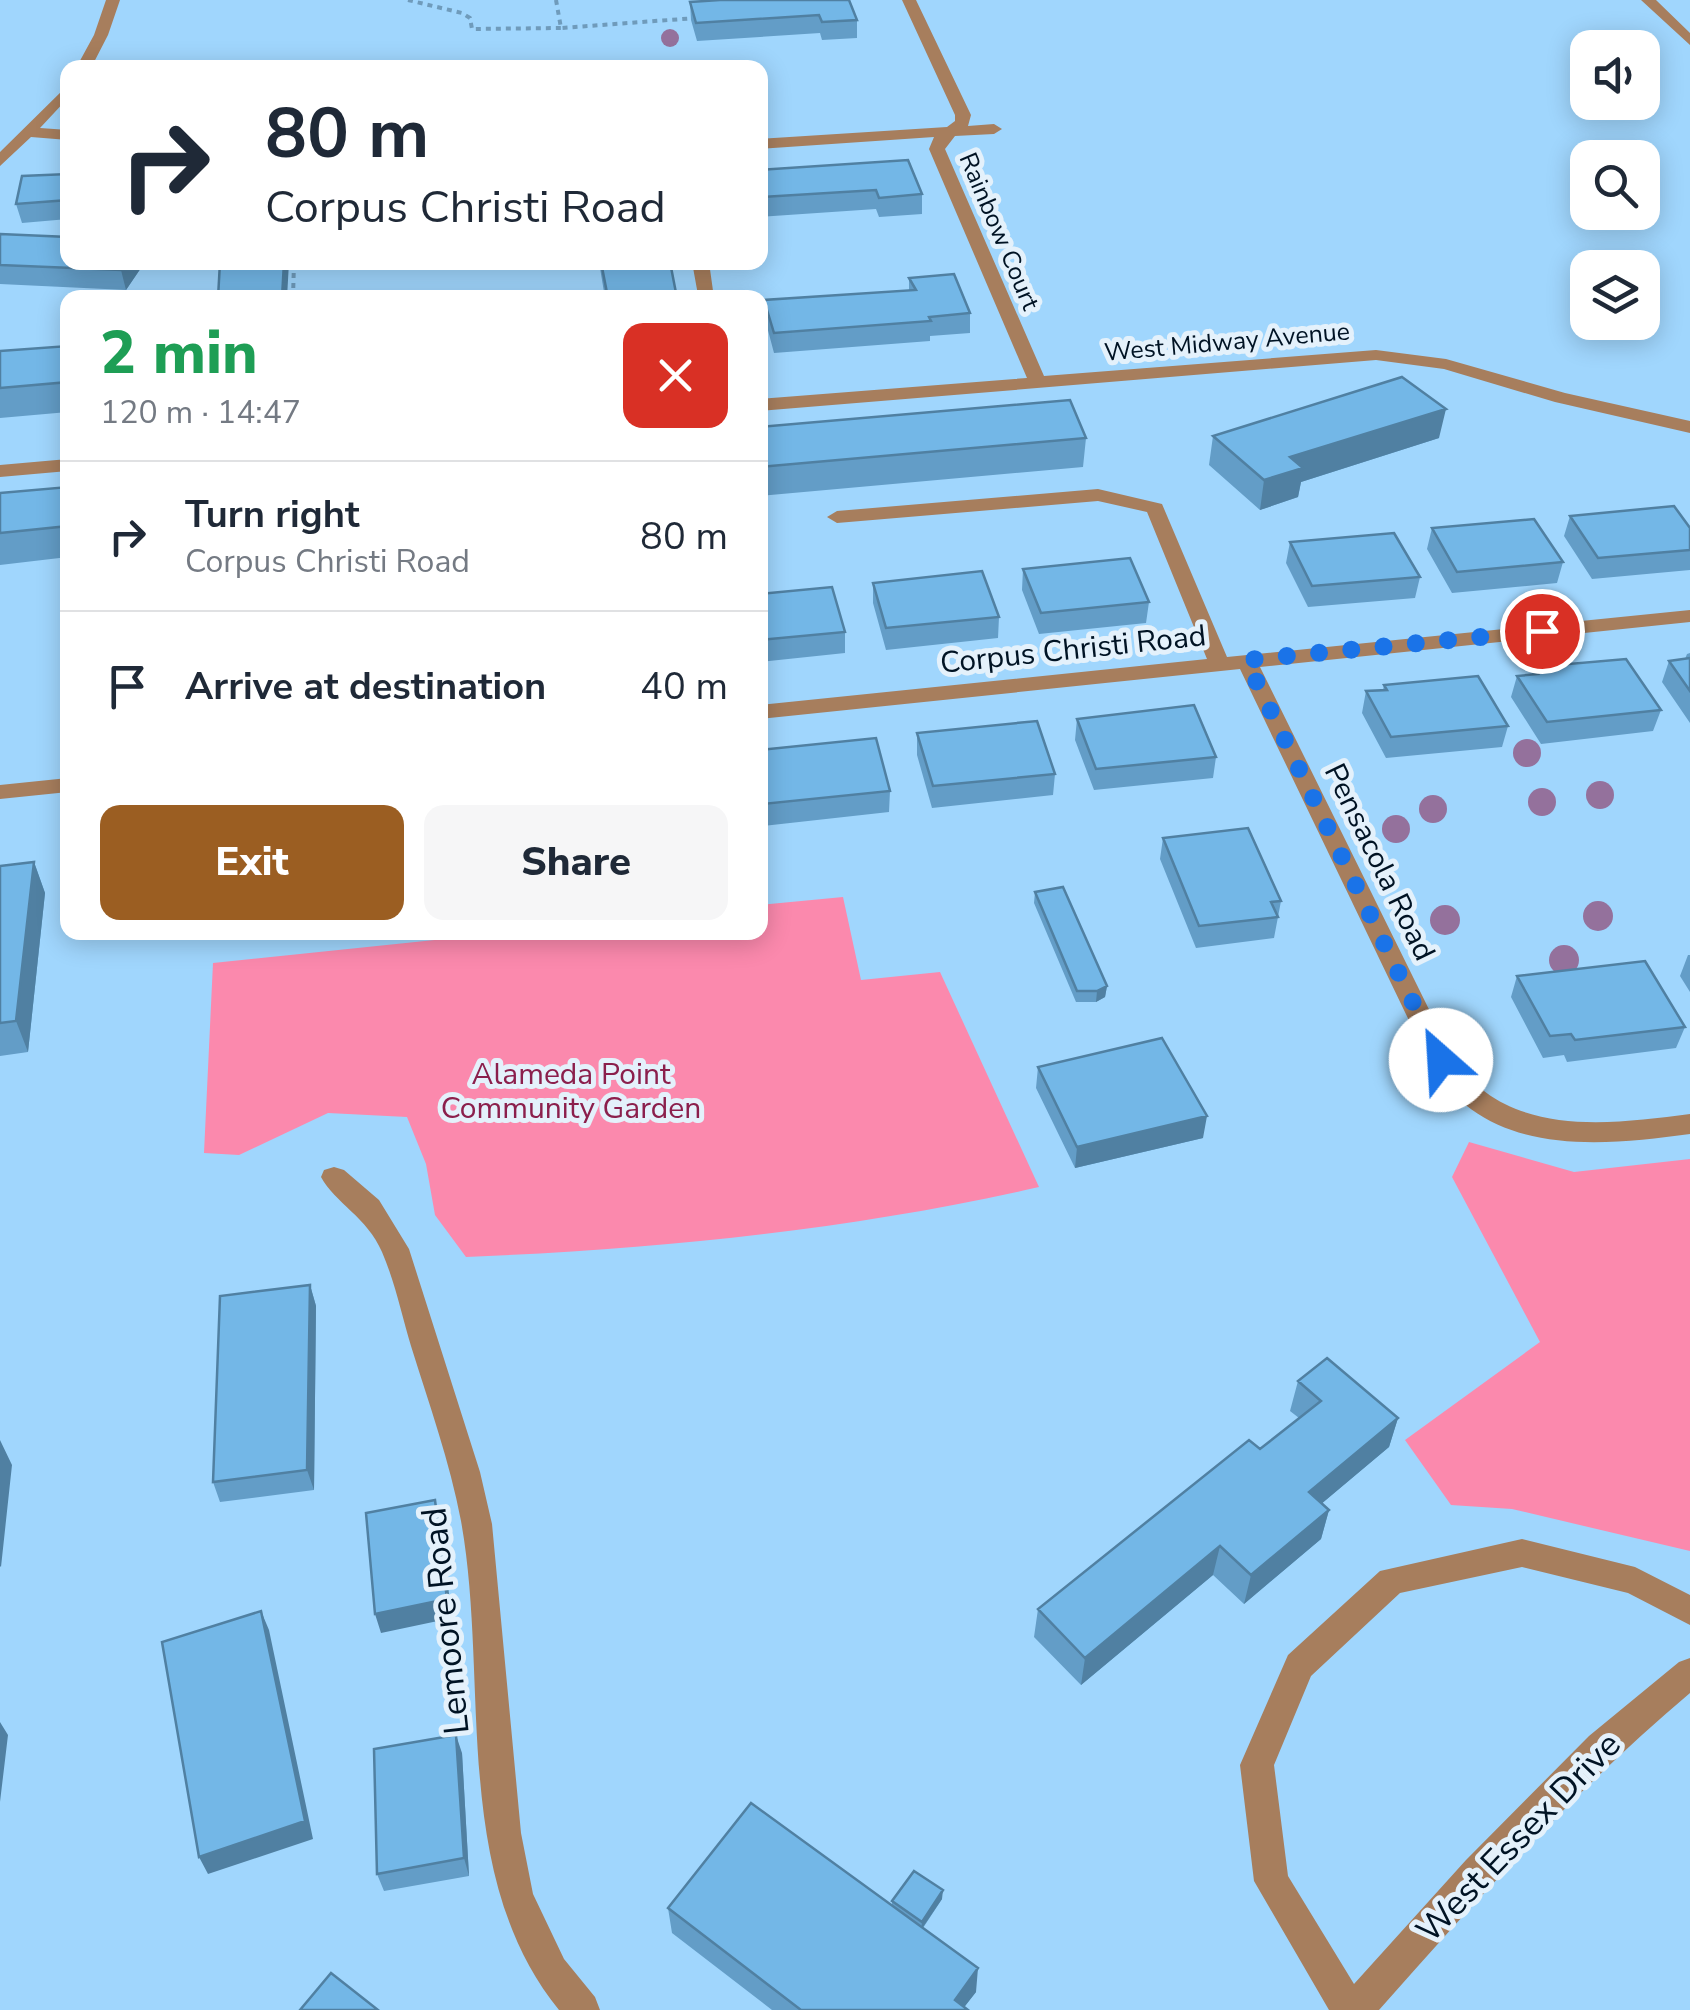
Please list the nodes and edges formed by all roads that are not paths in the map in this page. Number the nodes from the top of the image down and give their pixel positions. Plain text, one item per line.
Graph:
1 (113, 0) edge
2 (909, 0) edge
3 (1648, 0) edge
4 (1690, 41) edge
5 (88, 60) edge
6 (60, 98) edge
7 (994, 130) dead end
8 (30, 132) junction
9 (950, 132) junction
10 (60, 134) edge
11 (768, 143) edge
12 (0, 161) edge
13 (1037, 381) junction
14 (768, 404) edge
15 (1690, 426) edge
16 (60, 466) edge
17 (0, 471) edge
18 (837, 517) dead end
19 (1690, 616) edge
20 (1246, 660) junction
21 (1219, 663) junction
22 (768, 711) edge
23 (60, 786) edge
24 (0, 792) edge
25 (1690, 1124) edge
26 (334, 1177) dead end
27 (1690, 1611) edge
28 (1690, 1673) edge
29 (582, 2010) edge
30 (1352, 2010) edge

1 - 5 street
2 - 9 street, Rainbow Court
3 - 4 street
6 - 8 street
7 - 9 street
8 - 10 street
8 - 12 street
9 - 11 street
9 - 13 street, Rainbow Court
13 - 14 street, West Midway Avenue
13 - 15 street, West Midway Avenue
16 - 17 street
18 - 21 street
19 - 20 street, Corpus Christi Road
20 - 21 street, Corpus Christi Road
20 - 25 street, Pensacola Road
21 - 22 street, Corpus Christi Road
23 - 24 street
26 - 29 street, Lemoore Road
27 - 30 street
28 - 30 street, West Essex Drive

